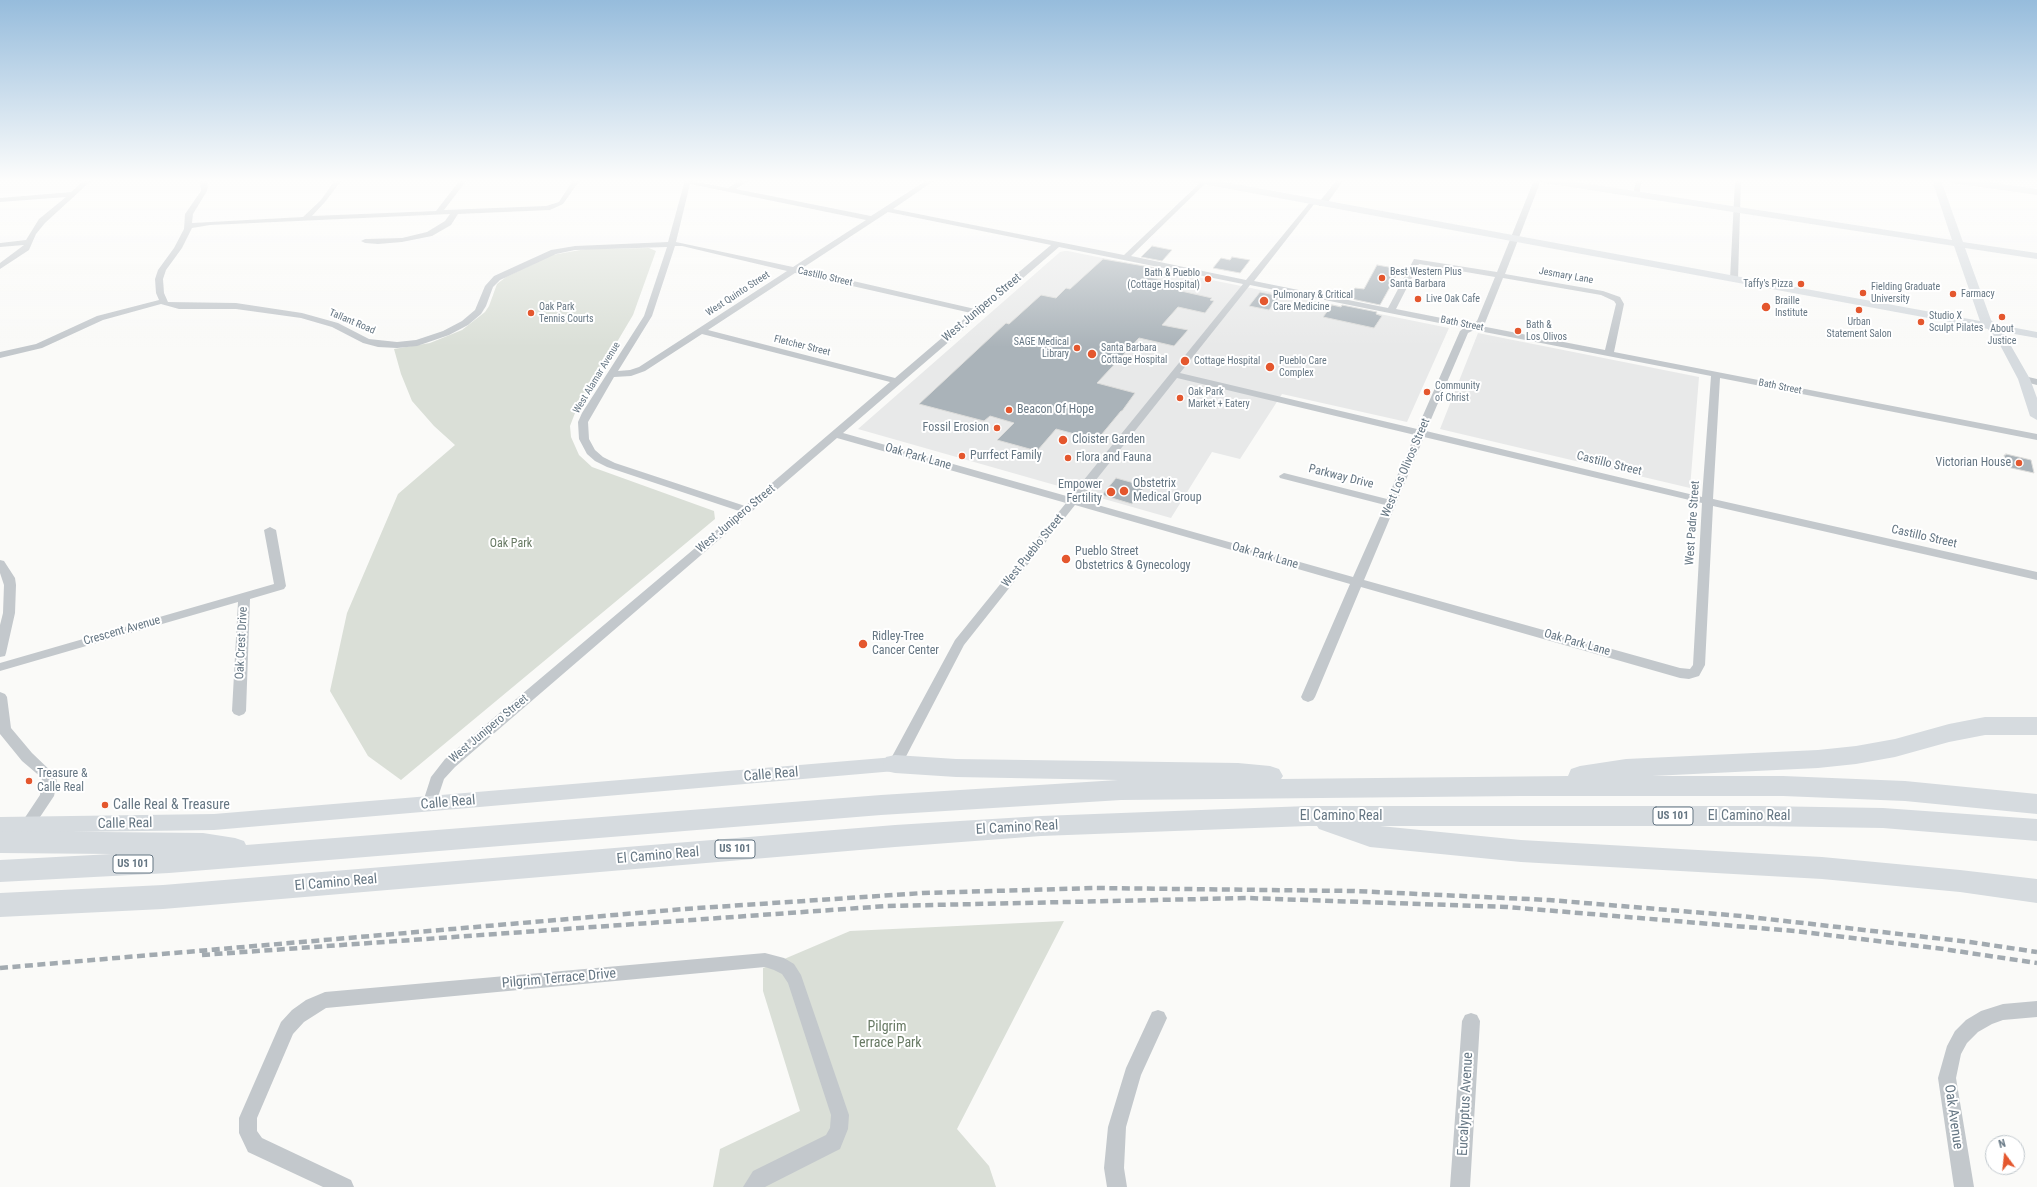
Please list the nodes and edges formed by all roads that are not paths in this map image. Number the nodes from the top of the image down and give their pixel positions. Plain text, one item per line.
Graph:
1 (31, 235) edge
2 (184, 235) edge
3 (423, 235) edge
4 (674, 235) edge
5 (848, 235) edge
6 (1014, 235) edge
7 (1147, 235) edge
8 (1290, 235) edge
9 (1495, 235) edge
10 (1516, 235) edge
11 (1735, 235) edge
12 (1902, 235) edge
13 (1955, 235) edge
14 (1515, 239) junction
15 (365, 241) dead end
16 (29, 242) junction
17 (672, 243) junction
18 (1057, 244) junction
19 (1958, 244) junction
20 (0, 245) edge
21 (2037, 256) edge
22 (1126, 257) junction
23 (0, 267) edge
24 (794, 270) junction
25 (1500, 275) junction
26 (1734, 279) junction
27 (1249, 282) junction
28 (163, 301) junction
29 (1391, 311) junction
30 (977, 312) junction
31 (1473, 326) junction
32 (1992, 327) junction
33 (702, 331) junction
34 (2037, 335) edge
35 (1609, 353) junction
36 (0, 355) edge
37 (613, 374) junction
38 (1716, 374) junction
39 (1175, 375) junction
40 (2024, 379) junction
41 (897, 381) junction
42 (2037, 382) edge
43 (2037, 416) edge
44 (1421, 433) junction
45 (836, 434) junction
46 (2037, 436) edge
47 (1284, 476) dead end
48 (1074, 501) junction
49 (1707, 501) junction
50 (1391, 503) junction
51 (746, 510) junction
52 (270, 530) dead end
53 (0, 564) edge
54 (2037, 576) edge
55 (1356, 582) junction
56 (244, 596) junction
57 (0, 653) edge
58 (0, 667) edge
59 (1694, 673) joint
60 (1308, 697) dead end
61 (0, 698) edge
62 (239, 711) dead end
63 (2037, 726) edge
64 (895, 764) junction
65 (1521, 786) junction
66 (1399, 787) junction
67 (2037, 804) edge
68 (429, 805) junction
69 (1308, 816) junction
70 (0, 825) edge
71 (27, 825) junction
72 (2037, 830) edge
73 (0, 842) edge
74 (265, 854) junction
75 (0, 871) edge
76 (2037, 891) edge
77 (163, 897) junction
78 (0, 905) edge
79 (0, 912) edge
80 (2037, 1009) edge
81 (1158, 1018) dead end
82 (1471, 1021) dead end
83 (344, 1187) edge
84 (753, 1187) edge
85 (1117, 1187) edge
86 (1460, 1187) edge
87 (1964, 1187) edge

1 - 16 street
2 - 28 street
3 - 15 street
4 - 17 street, West Alamar Avenue
5 - 24 street, West Quinto Street
6 - 18 street, Bath Street
7 - 22 street
8 - 27 street, West Pueblo Street
9 - 14 street
10 - 14 street, West Los Olivos Street
11 - 26 street
12 - 19 street
13 - 19 street
14 - 25 street, West Los Olivos Street
14 - 26 street
16 - 20 street
16 - 23 street
17 - 24 street, Castillo Street
17 - 28 street, Tallant Road
17 - 37 street, West Alamar Avenue
18 - 22 street, Bath Street
18 - 30 street, West Junipero Street
19 - 21 street
19 - 32 street
22 - 27 street, Bath Street
24 - 30 street, Castillo Street
24 - 33 street, West Quinto Street
25 - 29 street, Jesmary Lane
25 - 31 street, West Los Olivos Street
25 - 35 street, Jesmary Lane
26 - 32 street
27 - 29 street, Bath Street
27 - 39 street, West Pueblo Street
28 - 36 street
29 - 31 street, Bath Street
30 - 41 street, West Junipero Street
31 - 35 street, Bath Street
31 - 44 street, West Los Olivos Street
32 - 34 street
32 - 40 street
33 - 37 street, West Quinto Street
33 - 41 street, Fletcher Street
35 - 38 street, Bath Street
37 - 51 street, West Alamar Avenue
38 - 46 street, Bath Street
38 - 49 street, West Padre Street
39 - 44 street, Castillo Street
39 - 48 street, West Pueblo Street
40 - 42 street
40 - 43 street
41 - 45 street, West Junipero Street
44 - 49 street, Castillo Street
44 - 50 street, West Los Olivos Street
45 - 48 street, Oak Park Lane
45 - 51 street, West Junipero Street
47 - 50 street, Parkway Drive
48 - 55 street, Oak Park Lane
48 - 64 street, West Pueblo Street
49 - 54 street, Castillo Street
49 - 59 street, West Padre Street
50 - 55 street, West Los Olivos Street
51 - 68 street, West Junipero Street
52 - 56 street, Oak Crest Drive
53 - 57 street
55 - 59 street, Oak Park Lane
55 - 60 street, West Los Olivos Street
56 - 58 street, Crescent Avenue
56 - 62 street, Oak Crest Drive
61 - 71 street
63 - 65 highway
64 - 66 highway
64 - 68 street, Calle Real
65 - 66 highway, US 101
65 - 67 highway, US 101
66 - 74 highway, US 101
68 - 71 street, Calle Real
69 - 72 highway, El Camino Real / US 101
69 - 76 highway
69 - 77 highway, El Camino Real / US 101
70 - 71 street, Calle Real
73 - 74 highway
74 - 75 highway, US 101
77 - 78 highway, El Camino Real / US 101
77 - 79 highway
80 - 87 street, Oak Avenue
81 - 85 street
82 - 86 street, Eucalyptus Avenue
83 - 84 street, Pilgrim Terrace Drive

